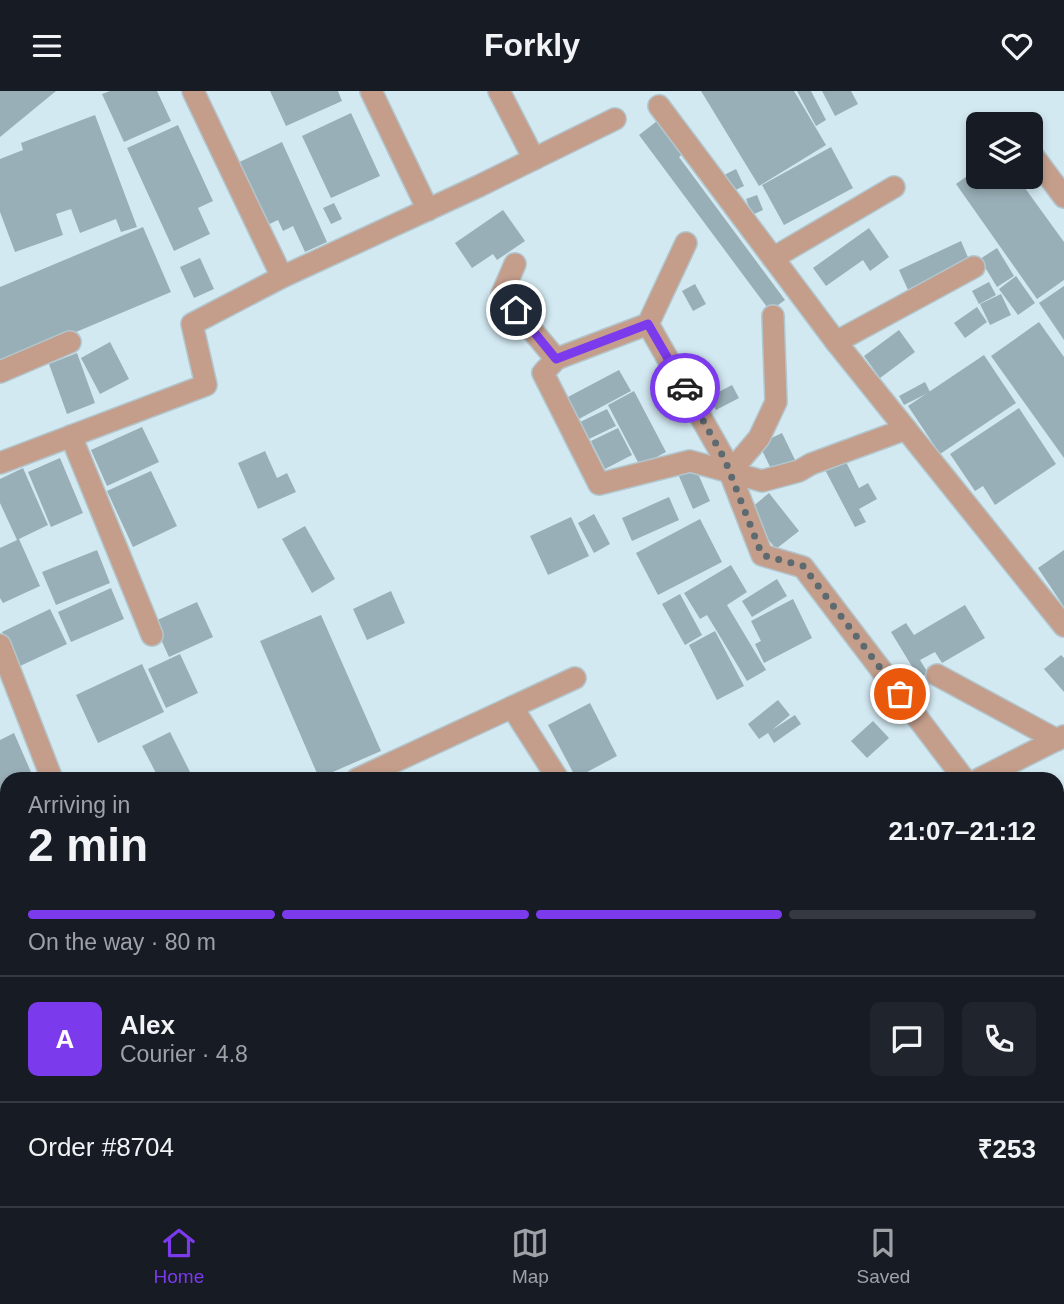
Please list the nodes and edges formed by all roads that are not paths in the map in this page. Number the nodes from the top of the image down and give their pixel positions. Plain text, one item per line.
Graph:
1 (193, 91) edge
2 (371, 91) edge
3 (499, 91) edge
4 (659, 106) dead end
5 (615, 119) dead end
6 (534, 159) junction
7 (1043, 169) edge
8 (894, 187) dead end
9 (1064, 197) edge
10 (428, 210) junction
11 (686, 243) dead end
12 (773, 258) junction
13 (515, 264) dead end
14 (974, 267) dead end
15 (282, 277) junction
16 (773, 316) dead end
17 (648, 324) junction
18 (70, 342) dead end
19 (836, 342) junction
20 (556, 359) junction
21 (0, 372) edge
22 (906, 429) junction
23 (71, 436) junction
24 (0, 463) edge
25 (730, 472) junction
26 (1064, 626) edge
27 (152, 635) dead end
28 (0, 645) edge
29 (937, 675) dead end
30 (575, 678) dead end
31 (512, 707) junction
32 (1060, 738) edge
33 (49, 772) edge
34 (372, 772) edge
35 (554, 772) edge
36 (959, 772) edge
37 (993, 772) edge

1 - 15 street
2 - 10 street
3 - 6 street
4 - 12 street
5 - 6 street
6 - 10 street
7 - 9 street
8 - 12 street
10 - 15 street
11 - 17 street
12 - 19 street
13 - 20 street
14 - 19 street
15 - 23 street
16 - 25 street
17 - 20 street
17 - 25 street
18 - 21 street
19 - 22 street
20 - 25 street
22 - 25 street
22 - 26 street
23 - 24 street
23 - 27 street
25 - 36 street
28 - 33 street
29 - 32 street
30 - 31 street
31 - 34 street
31 - 35 street
32 - 37 street

